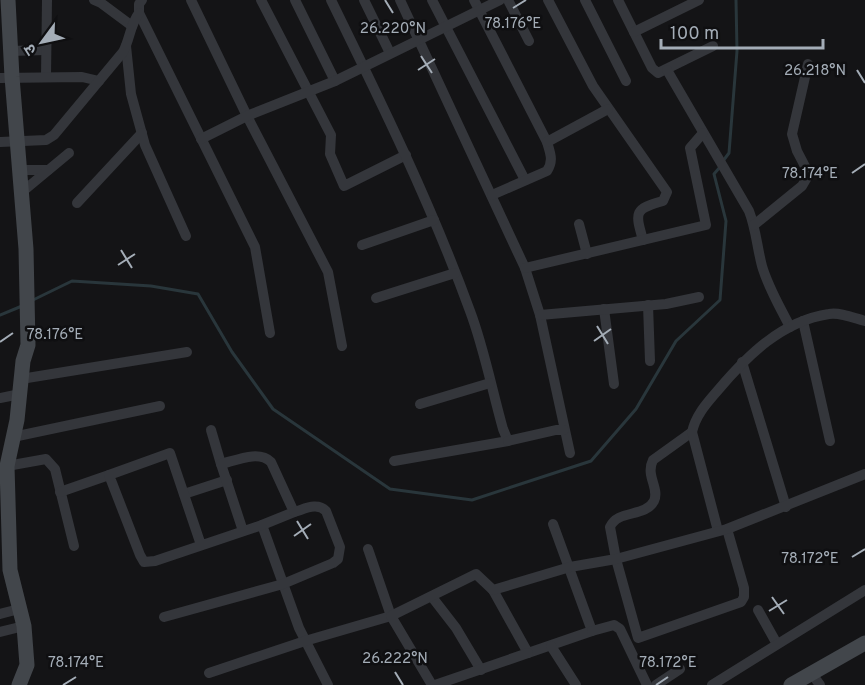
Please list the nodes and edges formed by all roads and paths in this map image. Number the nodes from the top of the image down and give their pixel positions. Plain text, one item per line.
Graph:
1 (8, 0) edge
2 (47, 0) edge
3 (94, 0) edge
4 (142, 0) edge
5 (191, 0) edge
6 (261, 0) edge
7 (294, 0) edge
8 (331, 0) edge
9 (364, 0) edge
10 (400, 0) edge
11 (432, 0) edge
12 (474, 0) edge
13 (500, 0) edge
14 (508, 0) edge
15 (548, 0) edge
16 (585, 0) edge
17 (618, 0) edge
18 (699, 0) edge
19 (479, 10) junction
20 (139, 13) junction
21 (132, 26) junction
22 (445, 27) junction
23 (634, 32) junction
24 (419, 39) junction
25 (529, 41) dead end
26 (126, 46) junction
27 (713, 46) dead end
28 (46, 50) junction
29 (10, 51) junction
30 (390, 53) junction
31 (808, 64) dead end
32 (364, 66) junction
33 (667, 70) junction
34 (46, 77) junction
35 (6, 78) edge
36 (99, 81) junction
37 (335, 81) junction
38 (626, 81) dead end
39 (308, 91) junction
40 (608, 109) junction
41 (247, 116) junction
42 (142, 133) junction
43 (703, 133) junction
44 (201, 139) junction
45 (0, 142) edge
46 (18, 142) junction
47 (547, 142) junction
48 (69, 153) dead end
49 (406, 155) junction
50 (20, 170) junction
51 (48, 170) junction
52 (525, 180) junction
53 (22, 192) junction
54 (492, 195) junction
55 (77, 202) dead end
56 (434, 220) junction
57 (579, 224) dead end
58 (754, 225) junction
59 (186, 236) dead end
60 (643, 240) junction
61 (362, 245) dead end
62 (587, 254) junction
63 (525, 268) junction
64 (454, 273) junction
65 (699, 297) dead end
66 (376, 298) dead end
67 (648, 305) junction
68 (604, 309) junction
69 (540, 315) junction
70 (803, 321) junction
71 (865, 321) edge
72 (790, 327) junction
73 (270, 333) dead end
74 (342, 346) dead end
75 (187, 352) dead end
76 (650, 361) dead end
77 (742, 362) junction
78 (21, 381) junction
79 (490, 383) junction
80 (614, 384) dead end
81 (0, 398) edge
82 (420, 404) dead end
83 (160, 406) dead end
84 (211, 430) dead end
85 (564, 430) junction
86 (693, 432) junction
87 (13, 437) junction
88 (508, 441) junction
89 (830, 441) dead end
90 (570, 453) dead end
91 (394, 461) dead end
92 (221, 464) junction
93 (7, 466) junction
94 (865, 474) edge
95 (109, 475) junction
96 (226, 480) junction
97 (60, 492) junction
98 (184, 494) junction
99 (786, 507) junction
100 (294, 512) junction
101 (553, 524) dead end
102 (261, 525) junction
103 (722, 530) junction
104 (243, 531) junction
105 (201, 545) junction
106 (74, 546) dead end
107 (369, 549) dead end
108 (616, 559) junction
109 (570, 567) junction
110 (283, 584) junction
111 (492, 590) junction
112 (865, 590) edge
113 (432, 597) junction
114 (19, 609) junction
115 (758, 610) dead end
116 (0, 614) edge
117 (390, 616) junction
118 (164, 617) dead end
119 (24, 626) junction
120 (0, 632) edge
121 (592, 632) junction
122 (638, 638) junction
123 (305, 641) junction
124 (626, 643) junction
125 (865, 643) edge
126 (777, 644) junction
127 (551, 646) junction
128 (528, 653) junction
129 (680, 669) dead end
130 (481, 670) junction
131 (209, 673) dead end
132 (816, 679) edge
133 (19, 685) edge
134 (328, 685) edge
135 (434, 685) edge
136 (576, 685) edge
137 (647, 685) edge
138 (656, 685) edge
139 (712, 685) edge
140 (791, 685) edge

1 - 29 street
2 - 28 street
3 - 21 street
4 - 20 street
5 - 41 street
6 - 39 street
7 - 37 street
8 - 32 street
9 - 30 street
10 - 24 street
11 - 22 street
12 - 19 street
13 - 19 street
14 - 25 street
15 - 40 street
16 - 38 street
17 - 23 street
18 - 23 street
19 - 22 street
19 - 47 street
20 - 21 street
20 - 44 street
21 - 26 street
22 - 24 street
22 - 52 street
23 - 33 street
24 - 30 street
24 - 54 street
26 - 36 street
26 - 42 street
27 - 33 street
28 - 29 street
28 - 34 street
29 - 35 street
30 - 32 street
31 - 58 street
32 - 37 street
32 - 49 street
33 - 43 street
34 - 35 street
34 - 36 street
35 - 46 street
36 - 46 street
37 - 39 street
39 - 41 street
39 - 49 street
40 - 47 street
40 - 60 street
41 - 44 street
41 - 74 street
42 - 55 street
42 - 59 street
43 - 58 street
43 - 60 street
44 - 73 street
45 - 46 street
46 - 50 street
47 - 52 street
48 - 51 street
49 - 56 street
50 - 51 street
50 - 53 street
51 - 53 street
52 - 54 street
53 - 78 street
54 - 63 street
56 - 61 street
56 - 64 street
57 - 62 street
58 - 72 street
60 - 62 street
62 - 63 street
63 - 69 street
64 - 66 street
64 - 79 street
65 - 67 street
67 - 68 street
67 - 76 street
68 - 69 street
68 - 80 street
69 - 85 street
70 - 71 street
70 - 72 street
70 - 89 street
72 - 77 street
75 - 78 street
77 - 86 street
77 - 99 street
78 - 81 street
78 - 87 street
79 - 82 street
79 - 88 street
83 - 87 street
84 - 92 street
85 - 88 street
85 - 90 street
86 - 103 street
86 - 108 street
87 - 93 street
88 - 91 street
92 - 96 street
92 - 100 street
93 - 97 street
93 - 114 street
94 - 99 street
95 - 97 street
95 - 98 street
95 - 105 street
96 - 98 street
96 - 104 street
97 - 106 street
98 - 105 street
99 - 103 street
100 - 102 street
100 - 110 street
101 - 109 street
102 - 104 street
102 - 110 street
103 - 108 street
103 - 122 street
104 - 105 street
107 - 117 street
108 - 109 street
108 - 122 street
109 - 111 street
109 - 121 street
110 - 118 street
110 - 123 street
111 - 113 street
111 - 128 street
112 - 126 street
113 - 117 street
113 - 130 street
114 - 116 street
114 - 119 street
115 - 126 street
117 - 123 street
117 - 135 street
119 - 120 street
119 - 133 street
121 - 124 street
121 - 127 street
122 - 124 street
123 - 131 street
123 - 134 street
124 - 137 street
125 - 132 street
126 - 139 street
127 - 128 street
127 - 136 street
128 - 130 street
129 - 138 street
130 - 135 street
132 - 140 street

